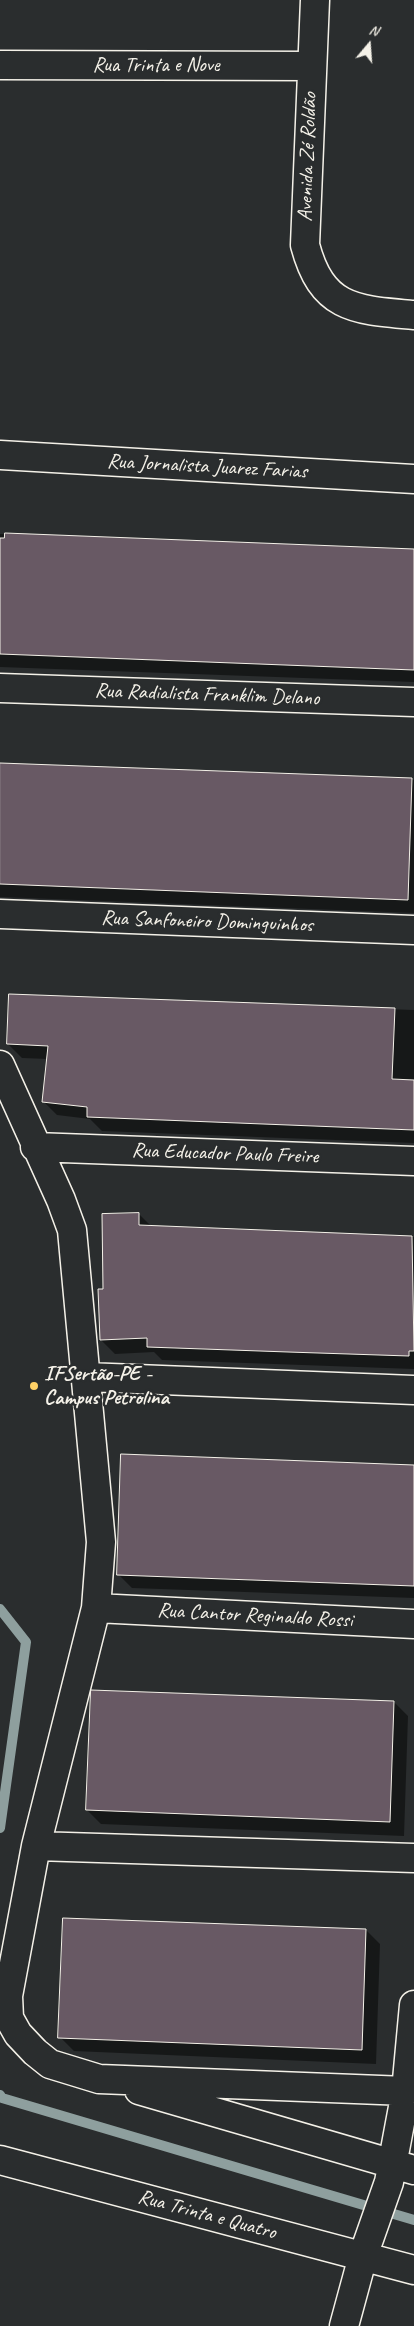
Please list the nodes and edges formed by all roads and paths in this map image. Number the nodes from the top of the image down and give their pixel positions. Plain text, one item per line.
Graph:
1 (315, 0) edge
2 (0, 65) edge
3 (311, 66) junction
4 (414, 316) edge
5 (0, 455) edge
6 (414, 479) edge
7 (0, 688) edge
8 (414, 702) edge
9 (0, 914) edge
10 (414, 930) edge
11 (0, 1065) edge
12 (35, 1147) junction
13 (414, 1161) edge
14 (86, 1377) junction
15 (414, 1390) edge
16 (96, 1608) junction
17 (414, 1624) edge
18 (36, 1846) junction
19 (414, 1858) edge
20 (414, 2005) edge
21 (99, 2079) junction
22 (406, 2091) junction
23 (0, 2160) edge
24 (399, 2172) edge
25 (367, 2244) junction
26 (414, 2270) edge
27 (344, 2326) edge

1 - 3 street, Avenida Zé Roldão
2 - 3 street, Rua Trinta e Nove
3 - 4 street, Avenida Zé Roldão
5 - 6 street, Rua Jornalista Juarez Farias
7 - 8 street, Rua Radialista Franklim Delano
9 - 10 street, Rua Sanfoneiro Dominguinhos
11 - 12 street
12 - 13 street, Rua Educador Paulo Freire
12 - 14 street
14 - 15 street
14 - 16 street
16 - 17 street, Rua Cantor Reginaldo Rossi
16 - 18 street
18 - 19 street
18 - 21 street
20 - 22 street
21 - 22 street
21 - 24 street
22 - 24 street
23 - 25 street, Rua Trinta e Quatro
24 - 25 street
25 - 26 street, Rua Trinta e Quatro
25 - 27 street

